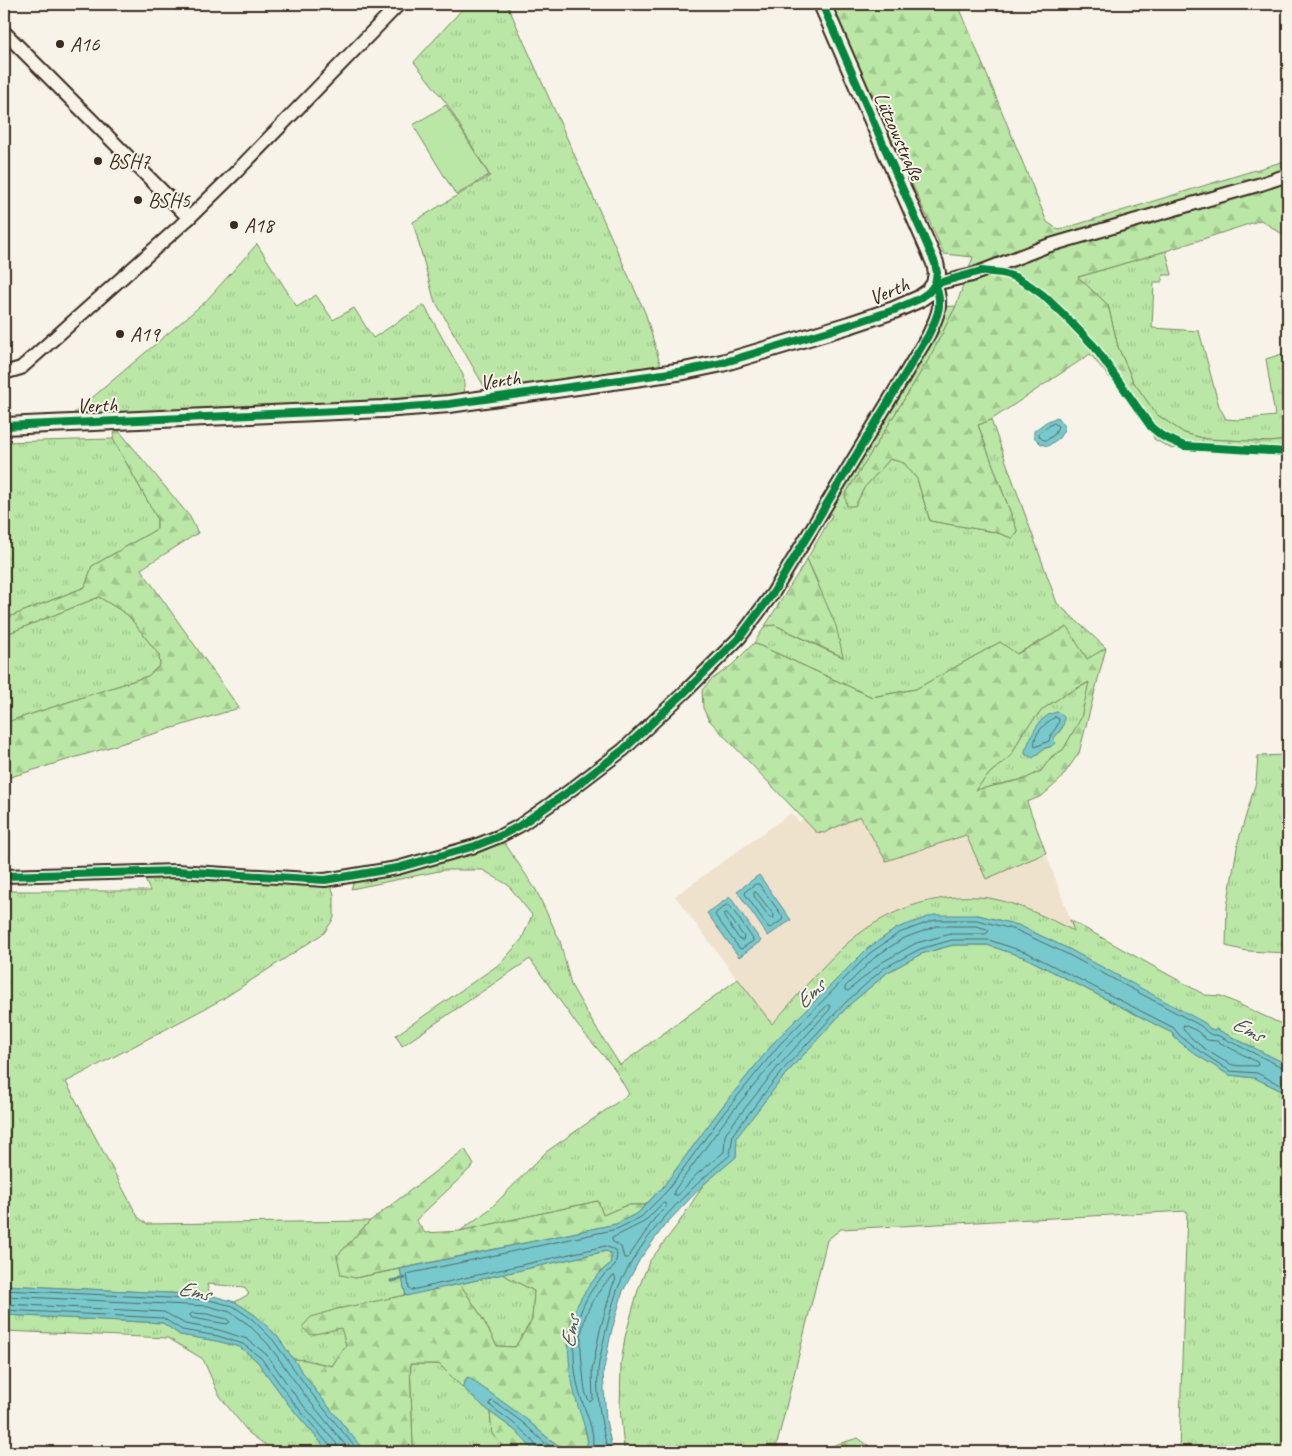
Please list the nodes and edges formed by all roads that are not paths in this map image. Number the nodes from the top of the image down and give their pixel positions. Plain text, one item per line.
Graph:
1 (399, 4) edge
2 (822, 4) edge
3 (4, 32) edge
4 (1288, 175) edge
5 (189, 218) junction
6 (935, 284) junction
7 (4, 374) edge
8 (4, 426) edge
9 (4, 876) edge

1 - 5 street
2 - 6 street, Lützowstraße
3 - 5 street
4 - 6 street, Verth
5 - 7 street
6 - 8 street, Verth
6 - 9 street

